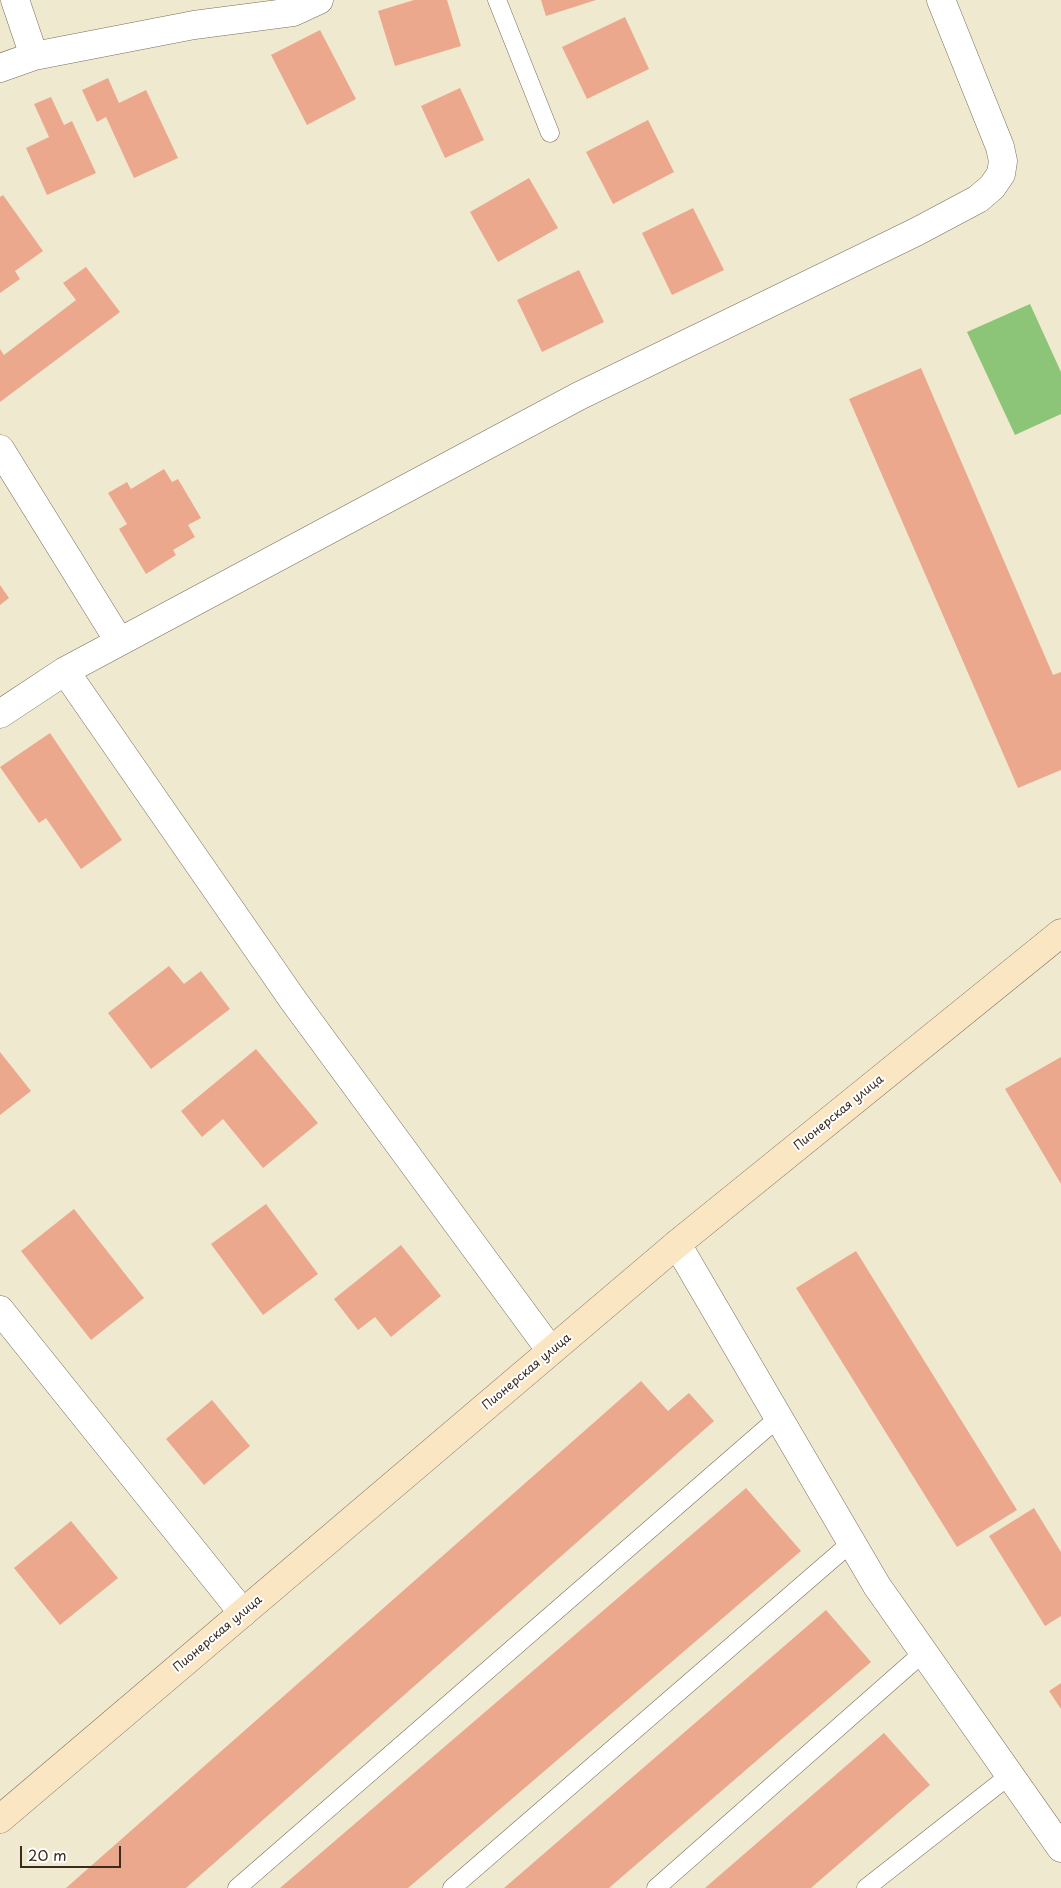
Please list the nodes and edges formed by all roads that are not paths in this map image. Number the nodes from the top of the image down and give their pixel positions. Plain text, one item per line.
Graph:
1 (15, 0) edge
2 (319, 0) edge
3 (496, 0) edge
4 (941, 0) edge
5 (34, 56) junction
6 (0, 68) edge
7 (550, 133) dead end
8 (0, 449) edge
9 (120, 641) junction
10 (65, 671) junction
11 (0, 714) edge
12 (1061, 933) edge
13 (677, 1244) junction
14 (0, 1310) edge
15 (551, 1351) junction
16 (778, 1418) junction
17 (852, 1542) junction
18 (243, 1613) junction
19 (924, 1652) junction
20 (1010, 1774) junction
21 (0, 1819) edge
22 (1061, 1848) edge
23 (237, 1888) edge
24 (452, 1888) edge
25 (656, 1888) edge
26 (866, 1888) edge

1 - 5 street
2 - 5 street
3 - 7 lane
4 - 9 street
5 - 6 street
8 - 9 street
9 - 10 street
10 - 11 street
10 - 15 street
12 - 13 street, Пионерская улица
13 - 15 street, Пионерская улица
13 - 16 street
14 - 18 street
15 - 18 street, Пионерская улица
16 - 17 street
16 - 23 lane
17 - 19 street
17 - 24 lane
18 - 21 street, Пионерская улица
19 - 20 street
19 - 25 lane
20 - 22 street
20 - 26 lane

